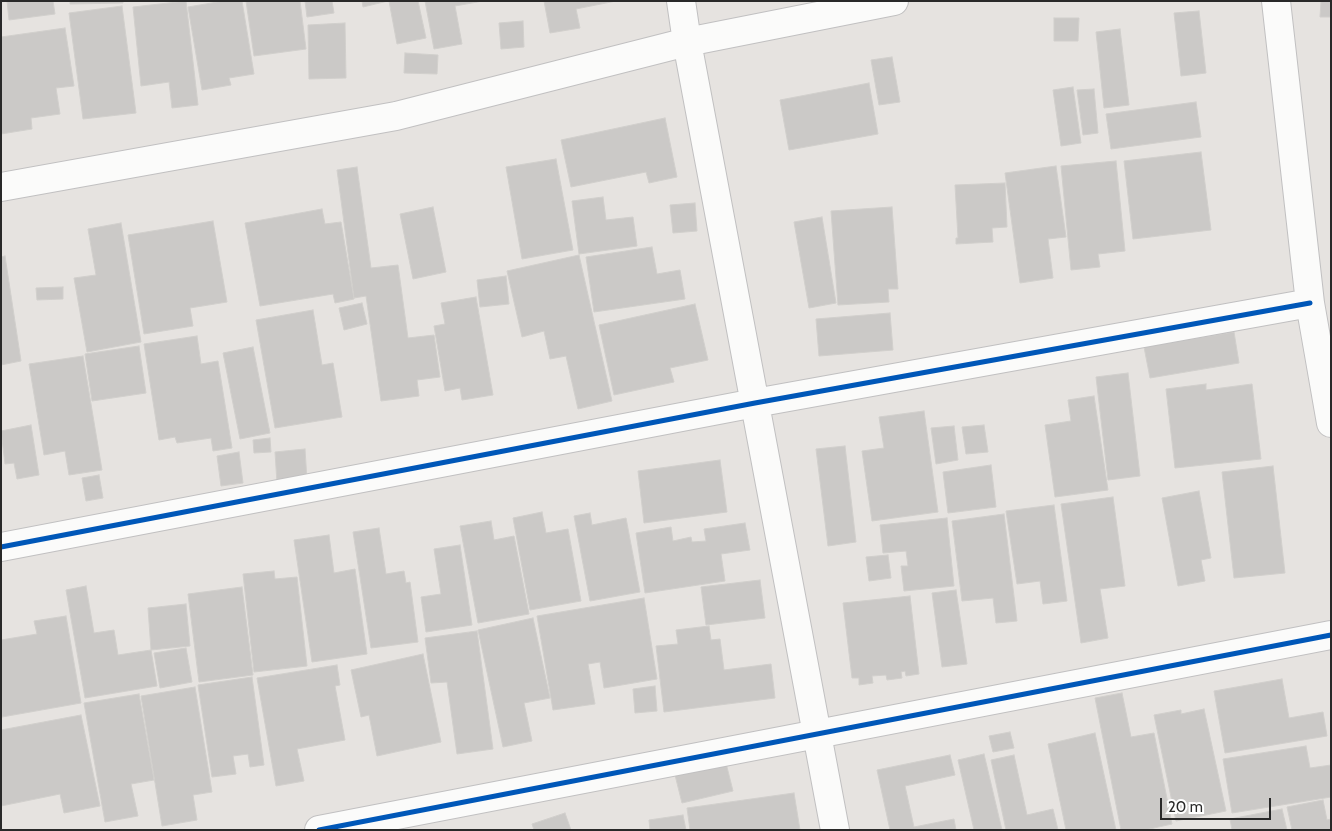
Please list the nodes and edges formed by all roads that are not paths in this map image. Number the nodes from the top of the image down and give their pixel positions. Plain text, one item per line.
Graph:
1 (681, 1) edge
2 (894, 1) edge
3 (1276, 1) edge
4 (686, 42) junction
5 (1, 187) edge
6 (1310, 304) junction
7 (755, 403) junction
8 (1331, 423) edge
9 (1, 547) edge
10 (1331, 635) edge
11 (817, 733) junction
12 (319, 830) edge
13 (835, 830) edge

1 - 4 street
2 - 4 street
3 - 6 street
4 - 5 street
4 - 7 street
6 - 7 street
6 - 8 street
7 - 9 street
7 - 11 street
10 - 11 street
11 - 12 street
11 - 13 street

